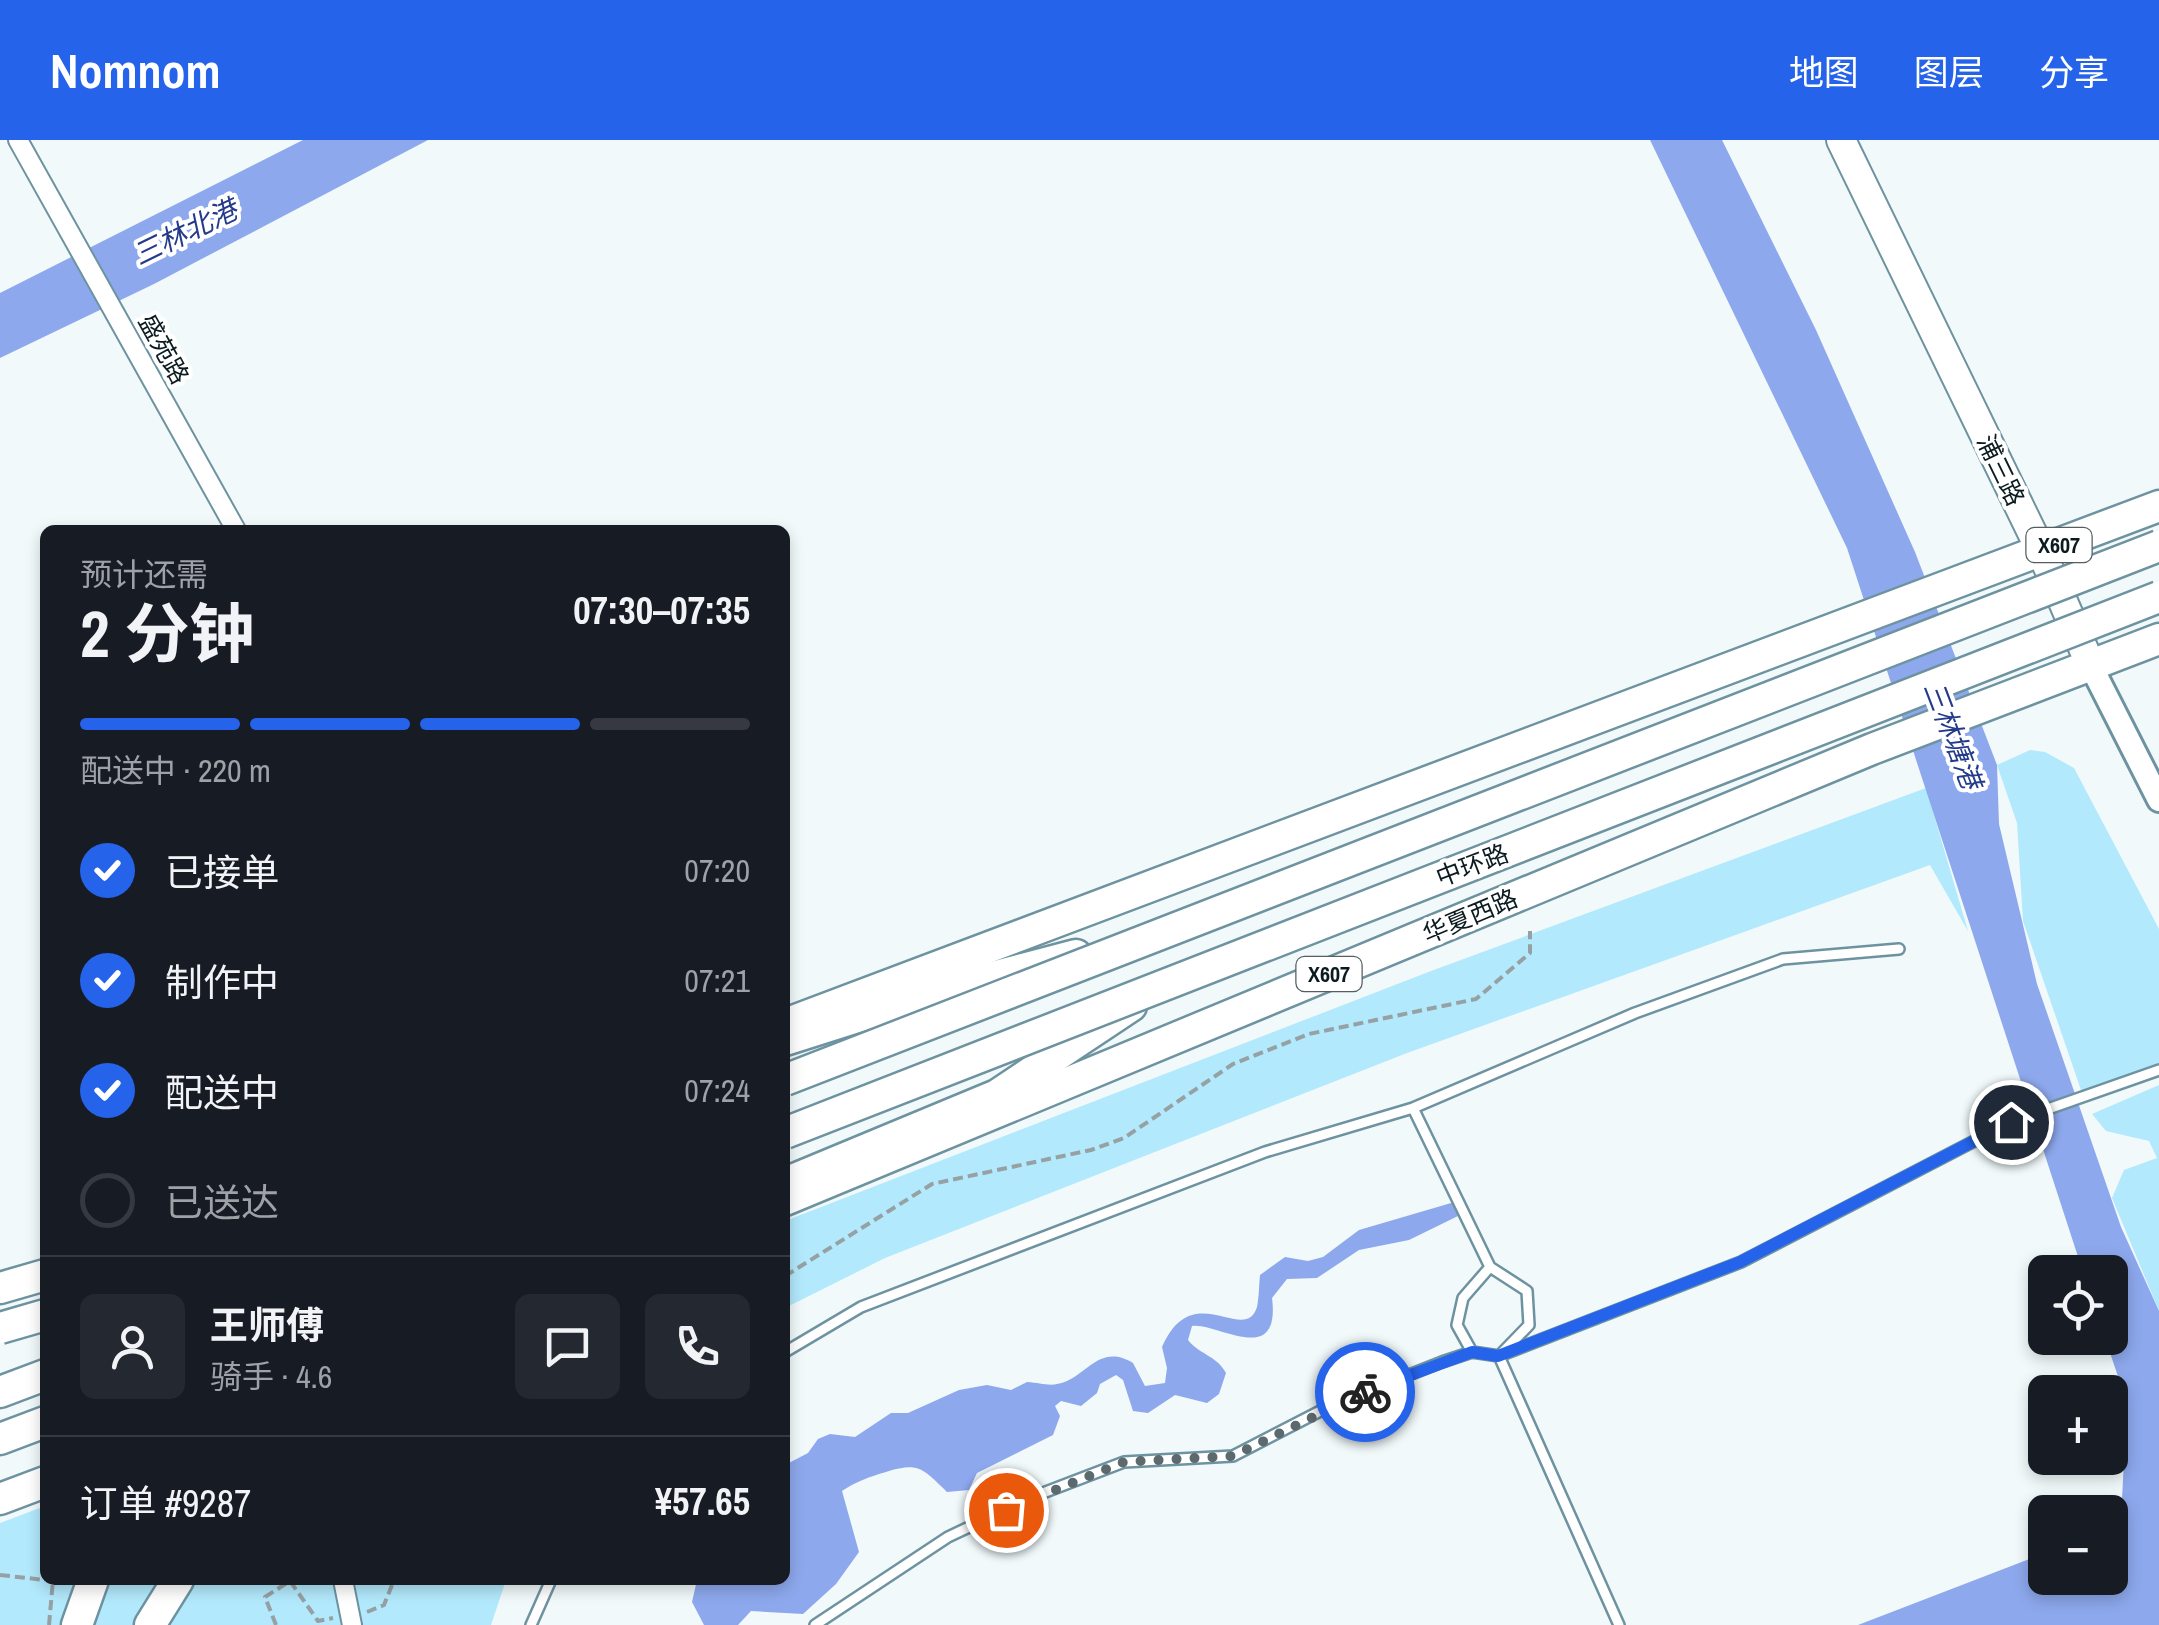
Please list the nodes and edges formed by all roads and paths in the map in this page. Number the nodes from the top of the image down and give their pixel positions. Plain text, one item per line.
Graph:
1 (18, 140) edge
2 (1841, 140) edge
3 (2159, 506) edge
4 (233, 525) edge
5 (2159, 546) edge
6 (2041, 552) junction
7 (2159, 597) edge
8 (2159, 640) edge
9 (2091, 666) junction
10 (2159, 800) edge
11 (1530, 931) dead end
12 (1137, 940) junction
13 (1899, 949) dead end
14 (1158, 987) junction
15 (790, 1022) edge
16 (790, 1038) edge
17 (2159, 1070) edge
18 (790, 1078) edge
19 (1413, 1108) junction
20 (790, 1131) edge
21 (790, 1181) edge
22 (790, 1198) edge
23 (1490, 1267) junction
24 (790, 1273) edge
25 (40, 1276) edge
26 (0, 1288) edge
27 (40, 1316) edge
28 (0, 1329) edge
29 (790, 1349) edge
30 (1472, 1352) junction
31 (1498, 1356) junction
32 (40, 1376) edge
33 (0, 1392) edge
34 (40, 1424) edge
35 (0, 1439) edge
36 (40, 1484) edge
37 (0, 1499) edge
38 (0, 1575) edge
39 (40, 1579) edge
40 (54, 1585) edge
41 (91, 1585) edge
42 (175, 1585) edge
43 (283, 1585) edge
44 (293, 1585) edge
45 (344, 1585) edge
46 (392, 1585) edge
47 (549, 1585) edge
48 (351, 1620) edge
49 (49, 1625) edge
50 (77, 1625) edge
51 (150, 1625) edge
52 (276, 1625) edge
53 (531, 1625) edge
54 (816, 1625) edge
55 (1619, 1625) edge

1 - 4 street, 盛苑路
2 - 6 main road, 浦三路
3 - 6 main road, X607
5 - 12 main road, 中环路, bridge
6 - 9 main road, 浦三路
6 - 15 main road, X607
7 - 14 main road, 中环路, bridge
8 - 9 main road, 华夏西路 / X607
9 - 10 street, 浦三路
9 - 22 main road, 华夏西路 / X607
11 - 24 path
12 - 16 main road, bridge
12 - 18 main road, 中环路, bridge
13 - 19 lane
14 - 20 main road, 中环路, bridge
14 - 21 main road, bridge
17 - 31 lane
19 - 23 lane
19 - 29 lane
23 - 30 lane
23 - 31 lane
25 - 26 main road
27 - 28 main road, bridge
30 - 31 lane
30 - 54 lane
31 - 55 lane
32 - 33 main road
34 - 35 main road
36 - 37 main road
38 - 39 path
40 - 49 path
41 - 50 main road
42 - 51 main road
43 - 52 path
44 - 48 path
45 - 48 street
46 - 48 path
47 - 53 lane

